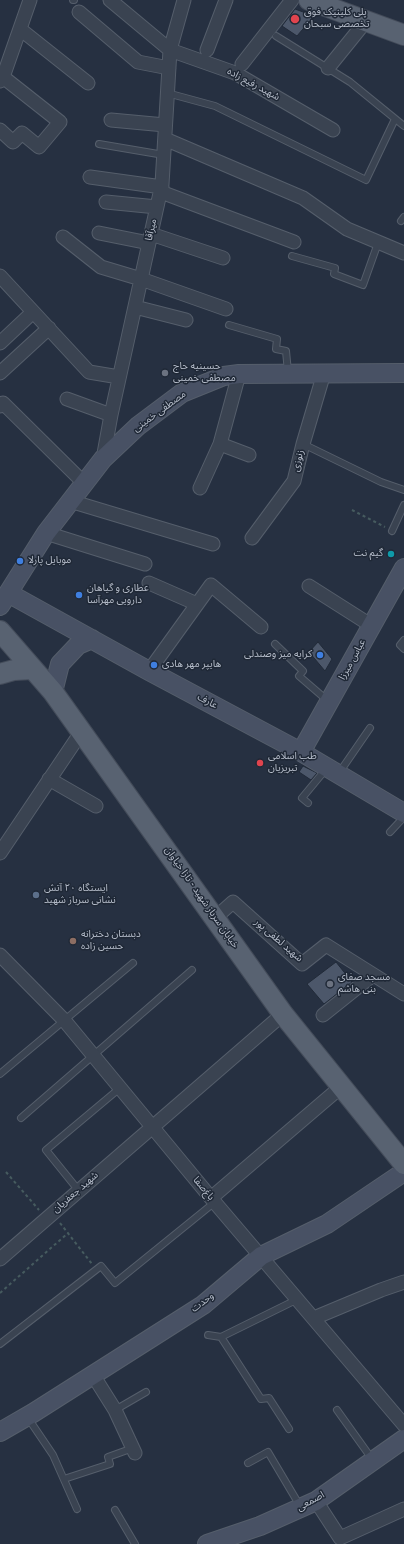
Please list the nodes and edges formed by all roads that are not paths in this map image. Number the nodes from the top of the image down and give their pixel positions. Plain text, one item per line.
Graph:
1 (30, 0) edge
2 (110, 0) edge
3 (184, 0) edge
4 (226, 0) edge
5 (292, 0) edge
6 (310, 0) edge
7 (79, 12) dead end
8 (366, 21) junction
9 (20, 29) junction
10 (404, 35) edge
11 (276, 36) dead end
12 (170, 50) junction
13 (207, 50) dead end
14 (5, 56) edge
15 (242, 64) dead end
16 (169, 68) junction
17 (328, 68) junction
18 (1, 79) edge
19 (88, 83) dead end
20 (167, 94) junction
21 (395, 119) junction
22 (111, 120) dead end
23 (165, 124) junction
24 (404, 126) edge
25 (0, 130) edge
26 (332, 130) dead end
27 (165, 139) junction
28 (99, 144) dead end
29 (164, 155) junction
30 (90, 177) dead end
31 (161, 190) junction
32 (106, 202) dead end
33 (157, 207) junction
34 (99, 234) dead end
35 (63, 237) dead end
36 (150, 239) junction
37 (294, 242) dead end
38 (378, 242) junction
39 (404, 253) edge
40 (292, 256) dead end
41 (223, 258) dead end
42 (141, 279) junction
43 (1, 280) edge
44 (135, 307) junction
45 (226, 309) dead end
46 (33, 312) junction
47 (186, 320) dead end
48 (229, 325) dead end
49 (49, 328) junction
50 (0, 343) edge
51 (0, 373) edge
52 (324, 373) junction
53 (404, 373) edge
54 (240, 374) junction
55 (288, 374) junction
56 (119, 378) junction
57 (67, 399) dead end
58 (1, 405) edge
59 (110, 415) junction
60 (220, 444) junction
61 (303, 444) junction
62 (249, 455) dead end
63 (103, 459) junction
64 (84, 482) junction
65 (200, 488) dead end
66 (404, 490) edge
67 (70, 501) junction
68 (404, 505) edge
69 (392, 531) road end
70 (46, 533) junction
71 (252, 538) dead end
72 (213, 544) dead end
73 (145, 564) dead end
74 (403, 571) edge
75 (149, 583) dead end
76 (309, 586) dead end
77 (4, 599) edge
78 (197, 604) junction
79 (372, 626) junction
80 (261, 627) dead end
81 (0, 631) edge
82 (92, 640) junction
83 (404, 640) edge
84 (275, 644) dead end
85 (404, 649) edge
86 (32, 669) junction
87 (149, 671) junction
88 (0, 674) edge
89 (53, 692) junction
90 (329, 702) junction
91 (370, 728) dead end
92 (82, 731) junction
93 (301, 752) junction
94 (333, 771) junction
95 (49, 779) junction
96 (308, 803) dead end
97 (96, 806) dead end
98 (404, 813) edge
99 (404, 817) edge
100 (390, 832) dead end
101 (0, 853) edge
102 (215, 918) junction
103 (0, 955) edge
104 (133, 963) dead end
105 (192, 970) dead end
106 (373, 975) junction
107 (402, 989) edge
108 (283, 1014) junction
109 (323, 1015) dead end
110 (64, 1020) junction
111 (94, 1056) junction
112 (0, 1074) edge
113 (342, 1086) junction
114 (120, 1088) junction
115 (21, 1118) dead end
116 (152, 1127) junction
117 (404, 1164) edge
118 (404, 1172) edge
119 (79, 1191) junction
120 (213, 1200) junction
121 (260, 1256) junction
122 (0, 1259) edge
123 (404, 1282) edge
124 (298, 1299) junction
125 (314, 1318) junction
126 (208, 1335) dead end
127 (221, 1337) junction
128 (0, 1344) edge
129 (93, 1375) junction
130 (146, 1392) dead end
131 (115, 1410) junction
132 (337, 1410) dead end
133 (27, 1416) junction
134 (404, 1425) edge
135 (289, 1429) dead end
136 (0, 1432) edge
137 (404, 1439) edge
138 (134, 1451) joint
139 (373, 1461) junction
140 (248, 1463) dead end
141 (64, 1479) junction
142 (308, 1504) junction
143 (76, 1509) dead end
144 (404, 1509) edge
145 (115, 1510) dead end
146 (135, 1544) edge
147 (208, 1544) edge

1 - 9 street
2 - 12 street
3 - 12 street, میرآقا
4 - 13 street
5 - 15 street
6 - 8 main road
7 - 16 street
8 - 10 main road
8 - 17 street
9 - 14 street
9 - 19 street
11 - 17 lane
12 - 16 street, میرآقا
12 - 26 street, شهید رفیع زاده
14 - 18 street
16 - 20 street, میرآقا
17 - 21 lane
18 - 25 street
20 - 21 lane
20 - 23 street, میرآقا
21 - 24 lane
22 - 23 street
23 - 27 street, میرآقا
27 - 29 street, میرآقا
27 - 38 street
28 - 29 lane
29 - 31 street, میرآقا
30 - 31 street
31 - 33 street, میرآقا
31 - 37 street
32 - 33 street
33 - 36 street, میرآقا
34 - 36 street
35 - 42 street
36 - 41 street
36 - 42 street, میرآقا
38 - 39 street
38 - 40 lane
42 - 44 street, میرآقا
42 - 45 street
43 - 46 street
44 - 47 street
44 - 56 street, میرآقا
46 - 49 street
46 - 50 street
48 - 55 lane
49 - 51 street
49 - 56 street
52 - 53 main road, مصطفی خمینی
52 - 55 main road, مصطفی خمینی
52 - 61 street, زنوزی
54 - 55 main road, مصطفی خمینی
54 - 60 street
54 - 63 main road, مصطفی خمینی
56 - 59 street, میرآقا
57 - 59 street
58 - 64 street
59 - 63 street, میرآقا
60 - 62 street
60 - 65 street
61 - 66 lane
61 - 71 street, زنوزی
63 - 64 main road, مصطفی خمینی
64 - 67 main road, مصطفی خمینی
67 - 70 main road, مصطفی خمینی
67 - 72 street
68 - 69 lane
70 - 73 street
70 - 77 main road, مصطفی خمینی
74 - 79 main road, عباس میرزا
75 - 78 street
76 - 79 street
77 - 82 main road, عارف
78 - 80 street
78 - 87 street
79 - 90 main road, عباس میرزا
81 - 86 main road, خیابان سرباز شهید - تازا خیاوان
82 - 87 main road, عارف
82 - 89 main road
83 - 85 lane
84 - 90 lane
86 - 88 main road
86 - 89 main road, خیابان سرباز شهید - تازا خیاوان
87 - 93 main road, عارف
89 - 92 main road, خیابان سرباز شهید - تازا خیاوان
90 - 93 main road, عباس میرزا
91 - 94 lane
92 - 95 street
92 - 102 main road, خیابان سرباز شهید - تازا خیاوان
93 - 94 main road, عارف
94 - 96 lane
94 - 98 main road, عارف
95 - 97 street
95 - 101 street
99 - 100 lane
102 - 106 street, شهید لطفی پور
102 - 108 main road, خیابان سرباز شهید - تازا خیاوان
103 - 110 street, باغ‌صفا
104 - 110 lane
105 - 111 lane
106 - 107 street, شهید لطفی پور
106 - 109 street
108 - 113 main road, خیابان سرباز شهید - تازا خیاوان
108 - 116 street, شهید جعفریان
110 - 111 street, باغ‌صفا
110 - 112 lane
111 - 114 street, باغ‌صفا
111 - 115 lane
113 - 117 main road, خیابان سرباز شهید - تازا خیاوان
113 - 120 street
114 - 116 street, باغ‌صفا
114 - 119 lane
116 - 119 street, شهید جعفریان
116 - 120 street, باغ‌صفا
118 - 121 main road, وحدت
119 - 122 street, شهید جعفریان
120 - 121 street, باغ‌صفا
120 - 128 lane
121 - 124 street, باغ‌صفا
121 - 129 main road, وحدت
123 - 125 street
124 - 125 street, باغ‌صفا
124 - 127 lane
125 - 134 street, باغ‌صفا
126 - 127 lane
127 - 135 lane
129 - 131 street
129 - 133 main road, وحدت
130 - 131 lane
131 - 138 street
132 - 139 lane
133 - 136 main road, وحدت
133 - 141 lane
137 - 139 main road, اصمعی
138 - 141 lane
139 - 142 main road, اصمعی
140 - 142 lane
141 - 143 lane
142 - 144 street
142 - 147 main road, اصمعی
145 - 146 lane

